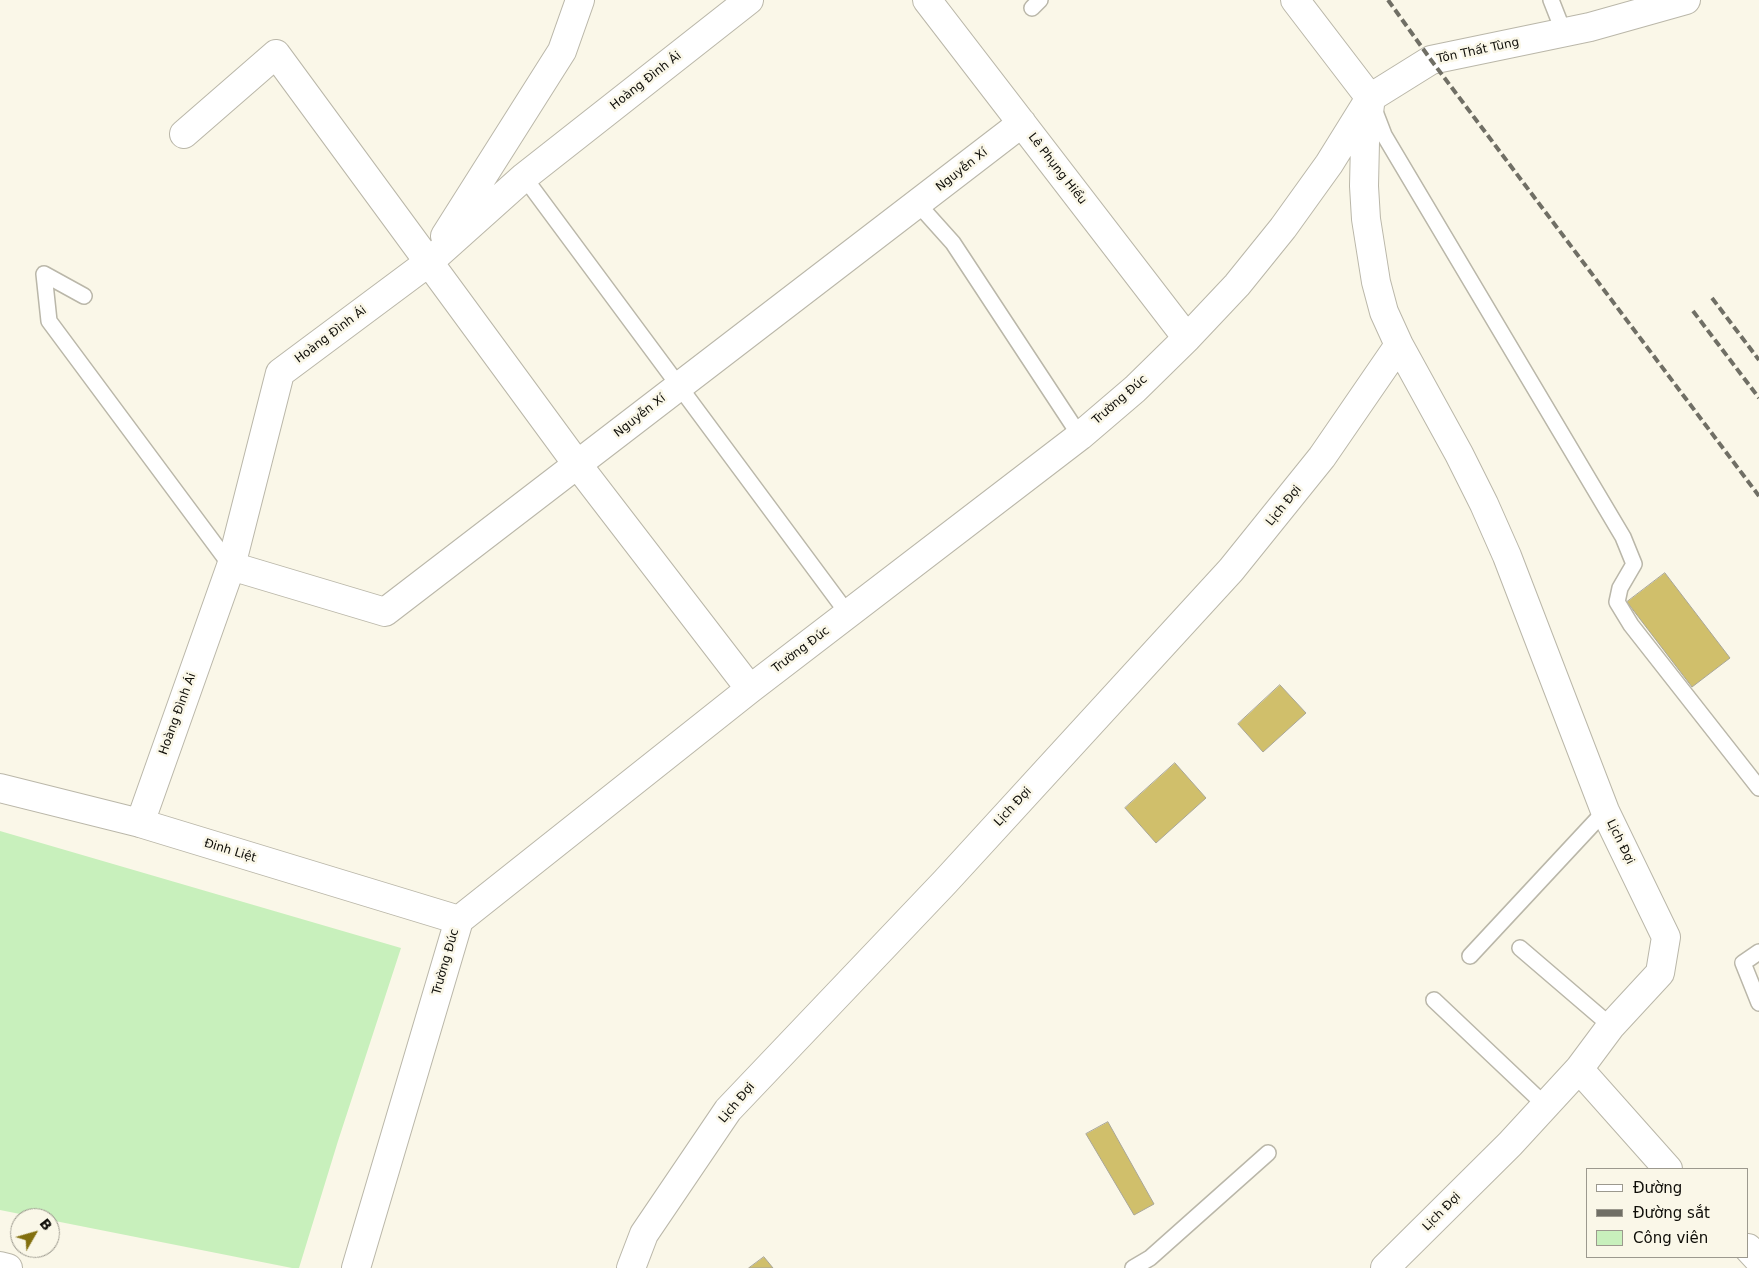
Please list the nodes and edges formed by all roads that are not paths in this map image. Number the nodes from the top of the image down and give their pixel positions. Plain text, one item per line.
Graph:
1 (580, 0) edge
2 (749, 0) edge
3 (927, 0) edge
4 (1295, 0) edge
5 (1551, 0) edge
6 (1686, 0) edge
7 (1564, 33) junction
8 (1370, 98) junction
9 (1022, 123) junction
10 (184, 134) dead end
11 (524, 178) junction
12 (918, 204) junction
13 (428, 262) junction
14 (84, 296) dead end
15 (1187, 338) junction
16 (1399, 346) junction
17 (678, 386) junction
18 (1080, 436) junction
19 (577, 464) junction
20 (231, 566) junction
21 (848, 614) junction
22 (750, 689) junction
23 (0, 788) edge
24 (1759, 788) edge
25 (1605, 811) junction
26 (140, 823) junction
27 (459, 920) junction
28 (1520, 948) dead end
29 (1759, 952) edge
30 (1470, 956) dead end
31 (1434, 1000) dead end
32 (1759, 1003) edge
33 (1611, 1026) junction
34 (1579, 1069) junction
35 (1545, 1106) junction
36 (1268, 1153) dead end
37 (1667, 1168) edge
38 (1154, 1263) edge
39 (0, 1266) edge
40 (8, 1268) edge
41 (356, 1268) edge
42 (631, 1268) edge
43 (1133, 1268) edge
44 (1385, 1268) edge

1 - 13 street
2 - 11 street, Hoàng Đình Ái
3 - 9 street, Lê Phụng Hiểu
4 - 8 street
5 - 7 lane
6 - 7 street, Tôn Thất Tùng
7 - 8 street, Tôn Thất Tùng
8 - 15 street, Trường Đúc
8 - 16 street, Lịch Đợi
8 - 24 lane
9 - 12 street, Nguyễn Xí
9 - 15 street, Lê Phụng Hiểu
10 - 13 street
11 - 13 street, Hoàng Đình Ái
11 - 17 lane
12 - 17 street, Nguyễn Xí
12 - 18 lane
13 - 19 street
13 - 20 street, Hoàng Đình Ái
14 - 20 lane
15 - 18 street, Trường Đúc
16 - 25 street, Lịch Đợi
16 - 42 street, Lịch Đợi
17 - 19 street, Nguyễn Xí
17 - 21 lane
18 - 21 street, Trường Đúc
19 - 20 street, Nguyễn Xí
19 - 22 street
20 - 26 street, Hoàng Đình Ái
21 - 22 street, Trường Đúc
22 - 27 street, Trường Đúc
23 - 26 street, Đinh Liệt
25 - 30 lane
25 - 33 street, Lịch Đợi
26 - 27 street, Đinh Liệt
27 - 41 street, Trường Đúc
28 - 33 lane
29 - 32 lane
31 - 35 lane
33 - 34 street, Lịch Đợi
34 - 35 street, Lịch Đợi
34 - 37 street
35 - 44 street, Lịch Đợi
36 - 38 lane
38 - 43 lane
39 - 40 street

